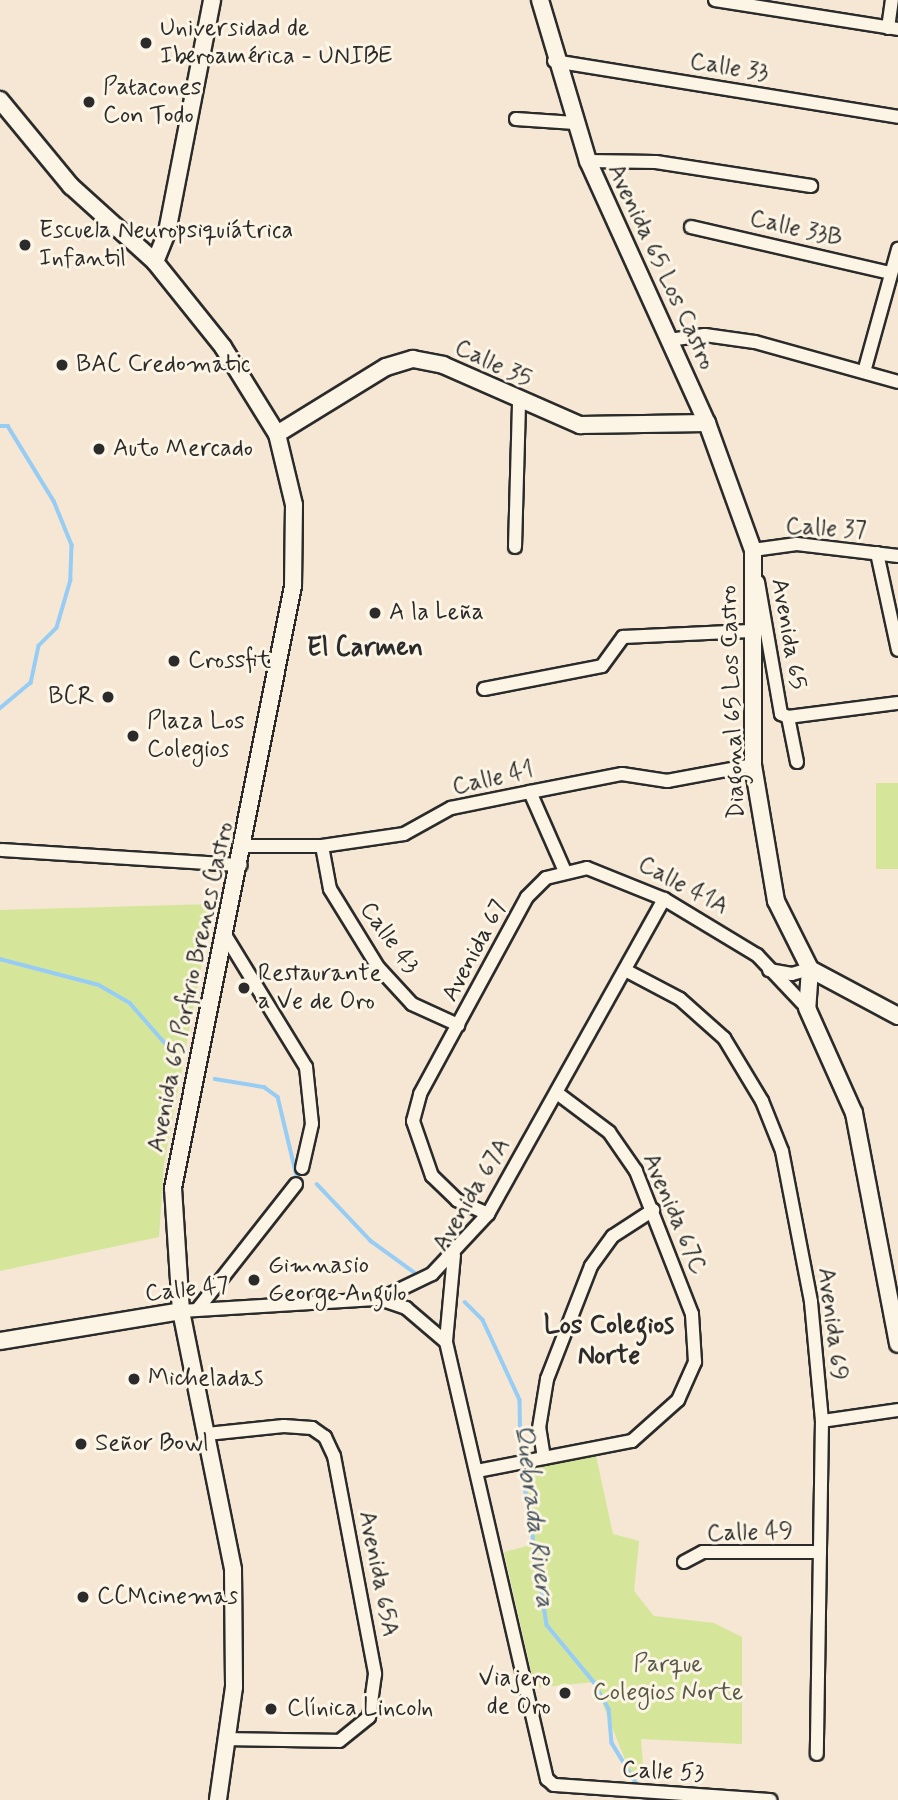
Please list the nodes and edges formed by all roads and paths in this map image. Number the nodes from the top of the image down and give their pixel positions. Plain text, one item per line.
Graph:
1 (212, 0) edge
2 (540, 0) edge
3 (715, 0) edge
4 (892, 0) edge
5 (893, 29) edge
6 (554, 61) junction
7 (0, 101) edge
8 (898, 117) edge
9 (516, 119) dead end
10 (575, 122) junction
11 (588, 161) junction
12 (811, 186) dead end
13 (691, 227) dead end
14 (167, 232) junction
15 (129, 239) junction
16 (898, 249) edge
17 (155, 262) junction
18 (890, 273) junction
19 (669, 340) junction
20 (864, 372) junction
21 (898, 382) edge
22 (519, 401) junction
23 (707, 422) junction
24 (277, 434) junction
25 (515, 547) dead end
26 (753, 550) junction
27 (877, 553) junction
28 (898, 555) edge
29 (750, 631) junction
30 (898, 650) edge
31 (484, 689) dead end
32 (898, 703) edge
33 (788, 717) junction
34 (797, 762) dead end
35 (753, 765) junction
36 (530, 792) junction
37 (245, 846) junction
38 (322, 846) junction
39 (1, 850) edge
40 (241, 865) junction
41 (564, 869) junction
42 (664, 899) junction
43 (225, 935) junction
44 (810, 969) junction
45 (625, 970) junction
46 (769, 970) junction
47 (807, 1008) junction
48 (898, 1016) edge
49 (458, 1025) junction
50 (557, 1093) junction
51 (302, 1168) dead end
52 (296, 1184) dead end
53 (653, 1210) junction
54 (488, 1214) junction
55 (454, 1255) junction
56 (380, 1299) junction
57 (189, 1311) junction
58 (0, 1341) edge
59 (446, 1342) junction
60 (898, 1344) edge
61 (898, 1410) edge
62 (822, 1421) junction
63 (207, 1434) junction
64 (537, 1459) junction
65 (478, 1471) junction
66 (820, 1552) junction
67 (684, 1562) dead end
68 (228, 1739) junction
69 (817, 1754) dead end
70 (554, 1785) joint
71 (218, 1800) edge
72 (770, 1800) edge

1 - 14 main road
2 - 6 main road, Avenida 65 Los Castro
3 - 5 street
4 - 5 street
6 - 8 street, Calle 33
6 - 10 main road, Avenida 65 Los Castro
7 - 15 main road, Avenida 65 Porfirio Brenes Castro
9 - 10 street
10 - 11 main road, Avenida 65 Los Castro
11 - 12 street
11 - 19 main road, Avenida 65 Los Castro
13 - 18 street, Calle 33B
14 - 15 main road
14 - 17 main road
15 - 17 main road, Avenida 65 Porfirio Brenes Castro
16 - 18 street
17 - 24 main road, Avenida 65 Porfirio Brenes Castro
18 - 20 street
19 - 20 street
19 - 23 main road, Avenida 65 Los Castro
20 - 21 street
22 - 23 main road, Calle 35
22 - 24 main road, Calle 35
22 - 25 street
23 - 26 main road, Avenida 65 Los Castro
24 - 37 main road, Avenida 65 Porfirio Brenes Castro
26 - 27 street, Calle 37
26 - 29 main road, Diagonal 65 Los Castro
26 - 33 street, Avenida 65
27 - 28 street, Calle 37
27 - 30 street
29 - 31 street
29 - 35 main road, Diagonal 65 Los Castro
32 - 33 street
33 - 34 street, Avenida 65
35 - 36 street, Calle 41
35 - 44 main road, Diagonal 65 Los Castro
36 - 38 street, Calle 41
36 - 41 street
37 - 38 street, Calle 41
37 - 40 main road, Avenida 65 Porfirio Brenes Castro
38 - 49 street, Calle 43
39 - 40 street
40 - 43 main road, Avenida 65 Porfirio Brenes Castro
41 - 42 street, Calle 41A
41 - 49 street, Avenida 67
42 - 45 street, Avenida 67A
42 - 46 street, Calle 41A
43 - 51 street
43 - 57 main road, Avenida 65 Porfirio Brenes Castro
44 - 46 street
44 - 47 main road
44 - 48 main road
45 - 50 street, Avenida 67A
45 - 62 street, Avenida 69
46 - 47 street, Calle 41A
47 - 60 main road
49 - 54 street, Avenida 67
50 - 53 street, Avenida 67C
50 - 54 street, Avenida 67A
52 - 57 street
53 - 64 street
53 - 64 street, Avenida 67C
54 - 55 street, Avenida 67A
55 - 56 street, Calle 47
55 - 59 street, Avenida 67A
56 - 57 street, Calle 47
56 - 59 street, Calle 47
57 - 58 main road, Calle 47
57 - 63 main road, Avenida 65 Porfirio Brenes Castro
59 - 65 street, Avenida 67A
61 - 62 street
62 - 66 street, Avenida 69
63 - 68 main road, Avenida 65 Porfirio Brenes Castro
63 - 68 street, Avenida 65A
64 - 65 street
65 - 70 street, Avenida 67A
66 - 67 street, Calle 49
66 - 69 street, Avenida 69
68 - 71 main road, Avenida 65 Porfirio Brenes Castro
70 - 72 street, Calle 53

